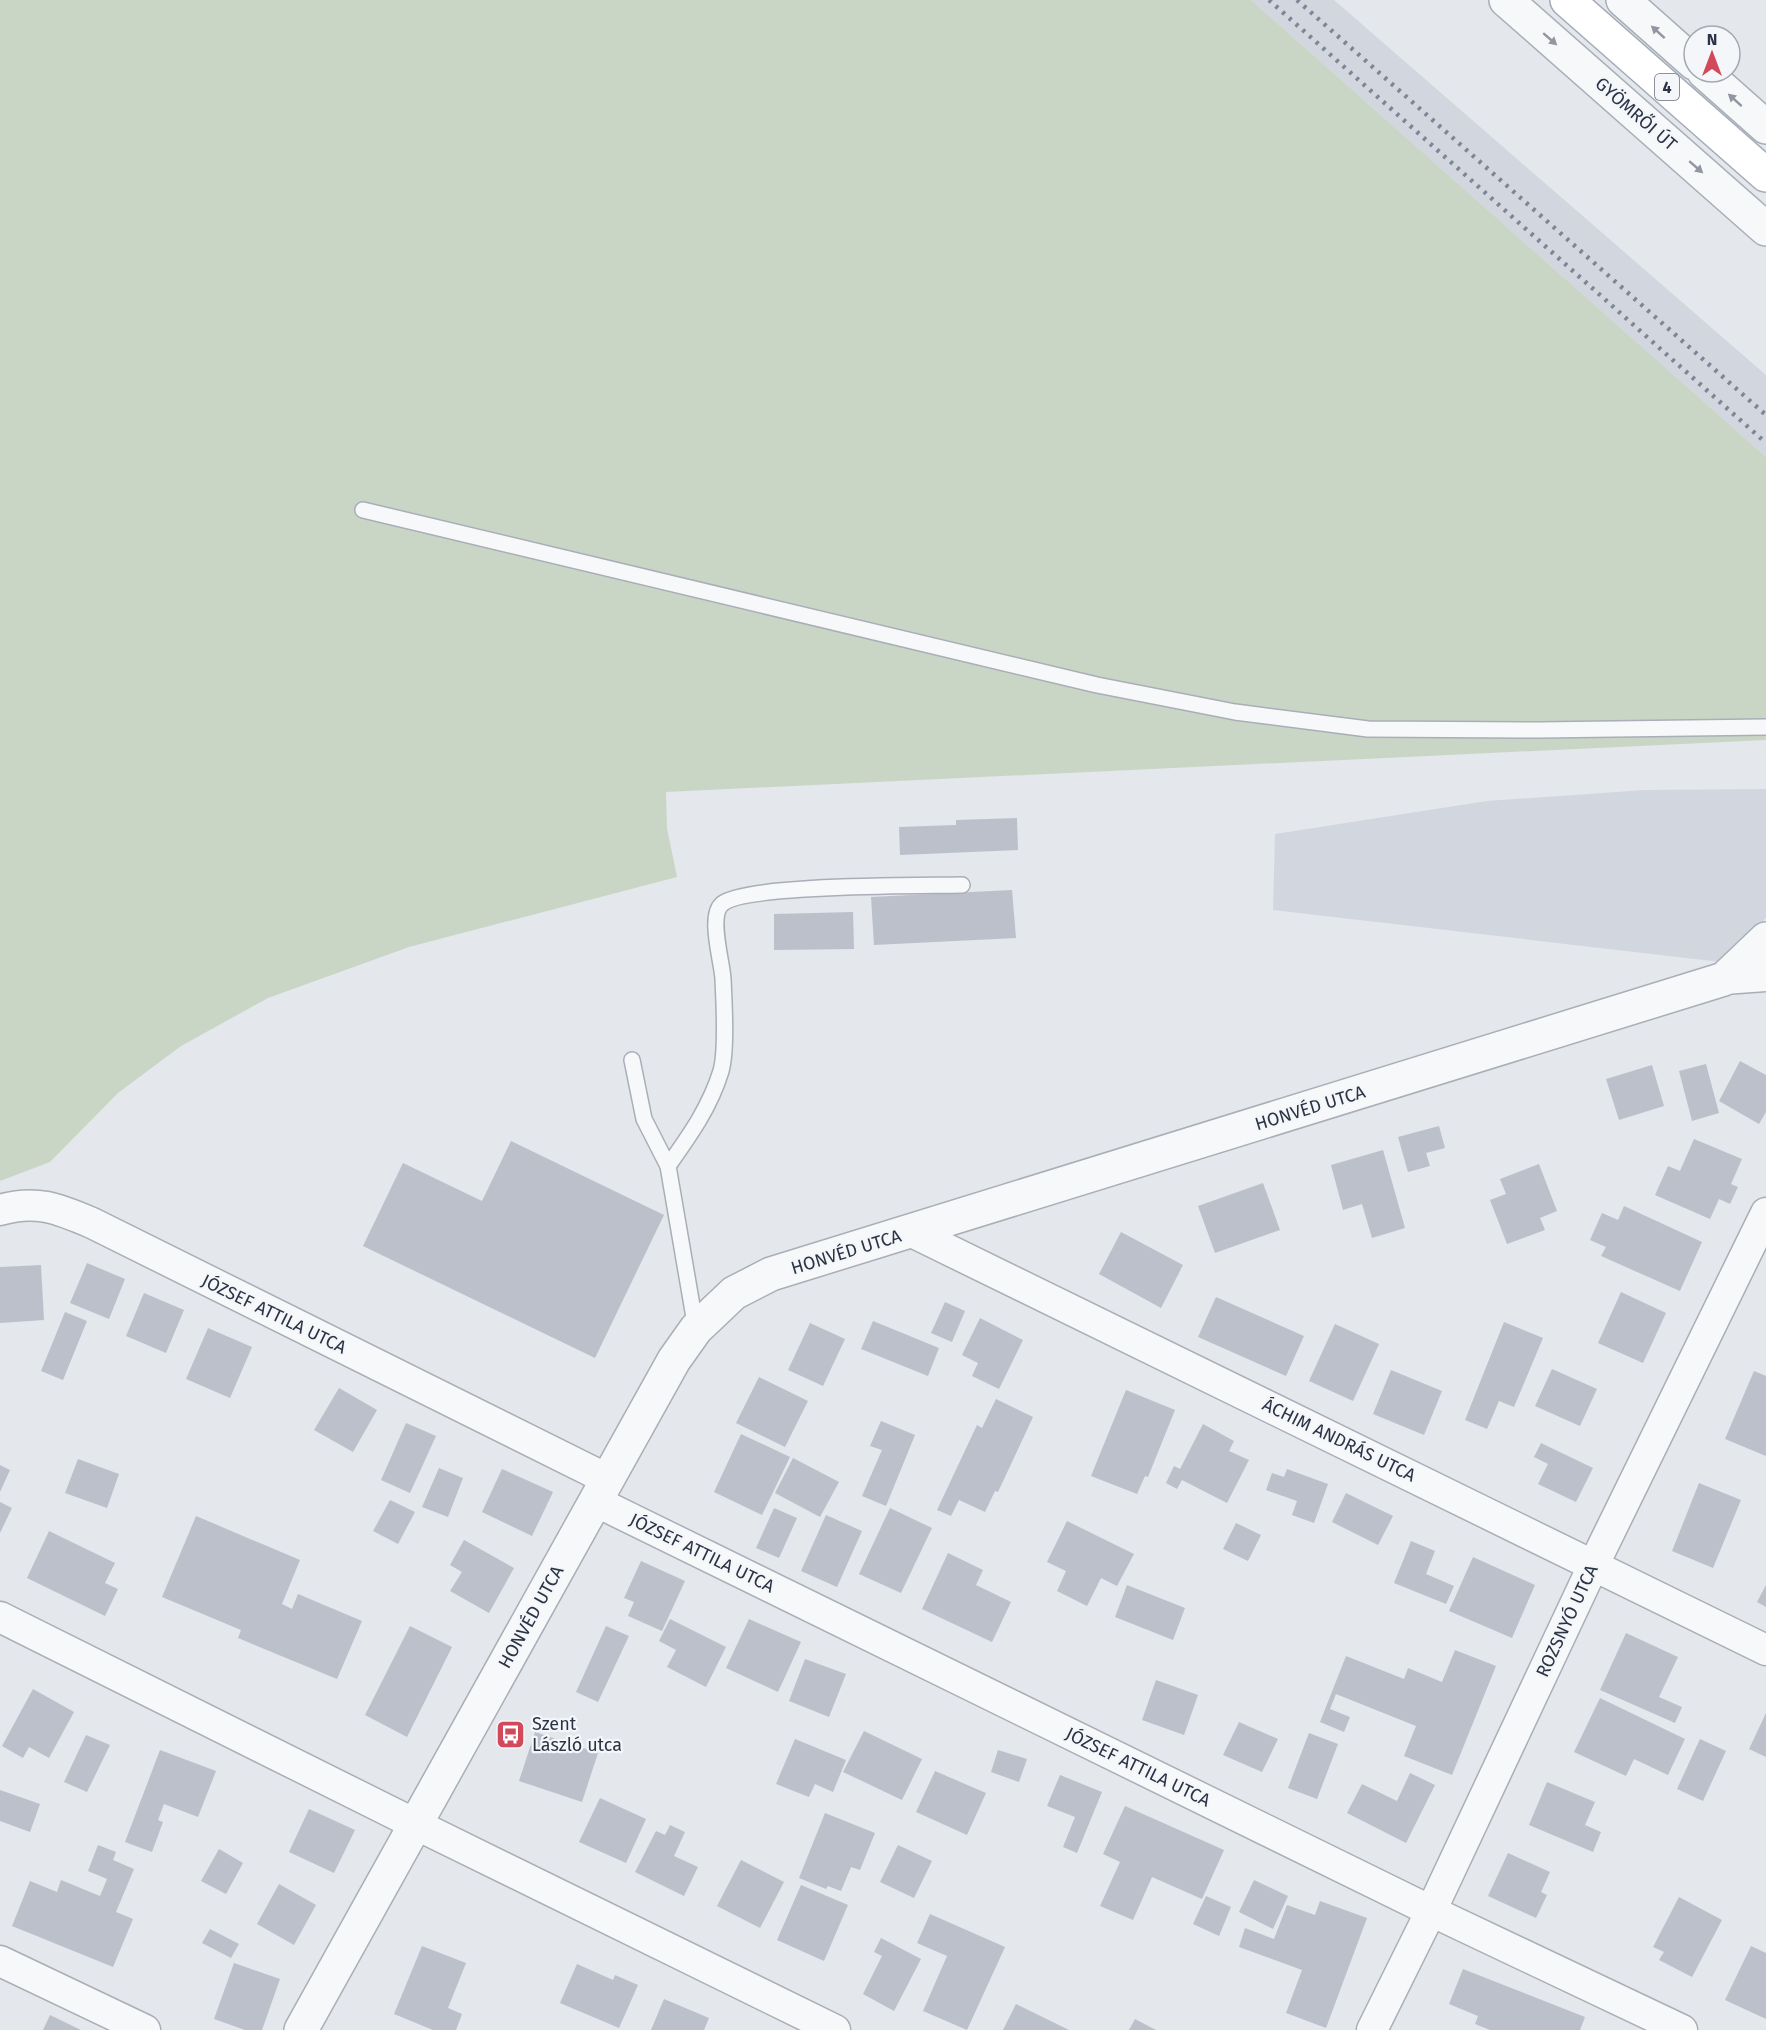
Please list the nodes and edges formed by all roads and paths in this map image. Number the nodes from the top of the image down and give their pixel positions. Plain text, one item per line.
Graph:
1 (1506, 0) edge
2 (1567, 0) edge
3 (1623, 0) edge
4 (1682, 52) edge
5 (1718, 84) edge
6 (1766, 127) edge
7 (1766, 175) edge
8 (1766, 229) edge
9 (363, 510) dead end
10 (1766, 727) edge
11 (962, 885) dead end
12 (1766, 939) edge
13 (1766, 976) edge
14 (1724, 978) junction
15 (632, 1060) dead end
16 (668, 1166) junction
17 (0, 1210) edge
18 (1766, 1213) edge
19 (912, 1232) junction
20 (696, 1329) junction
21 (601, 1490) junction
22 (1594, 1564) junction
23 (0, 1617) edge
24 (1766, 1650) edge
25 (415, 1824) junction
26 (1431, 1911) junction
27 (0, 1960) edge
28 (145, 2030) edge
29 (301, 2030) edge
30 (835, 2030) edge
31 (1372, 2030) edge
32 (1682, 2030) edge

1 -> 8 street, GYÖMRŐI ÚT
2 - 7 main road, 4
4 -> 3 street
6 -> 5 street
9 - 10 lane
11 - 16 lane
12 - 14 street, HONVÉD UTCA
13 - 14 street
14 - 19 street, HONVÉD UTCA
15 - 16 lane
16 - 20 lane
17 - 21 street, JÓZSEF ATTILA UTCA
18 - 22 street, ROZSNYÓ UTCA
19 - 20 street, HONVÉD UTCA
19 - 22 street, ÁCHIM ANDRÁS UTCA
20 - 21 street, HONVÉD UTCA
21 - 25 street, HONVÉD UTCA
21 - 26 street, JÓZSEF ATTILA UTCA
22 - 24 street, ÁCHIM ANDRÁS UTCA
22 - 26 street, ROZSNYÓ UTCA
23 - 25 street
25 - 29 street, HONVÉD UTCA
25 - 30 street
26 - 31 street, ROZSNYÓ UTCA
26 - 32 street, JÓZSEF ATTILA UTCA
27 - 28 street

